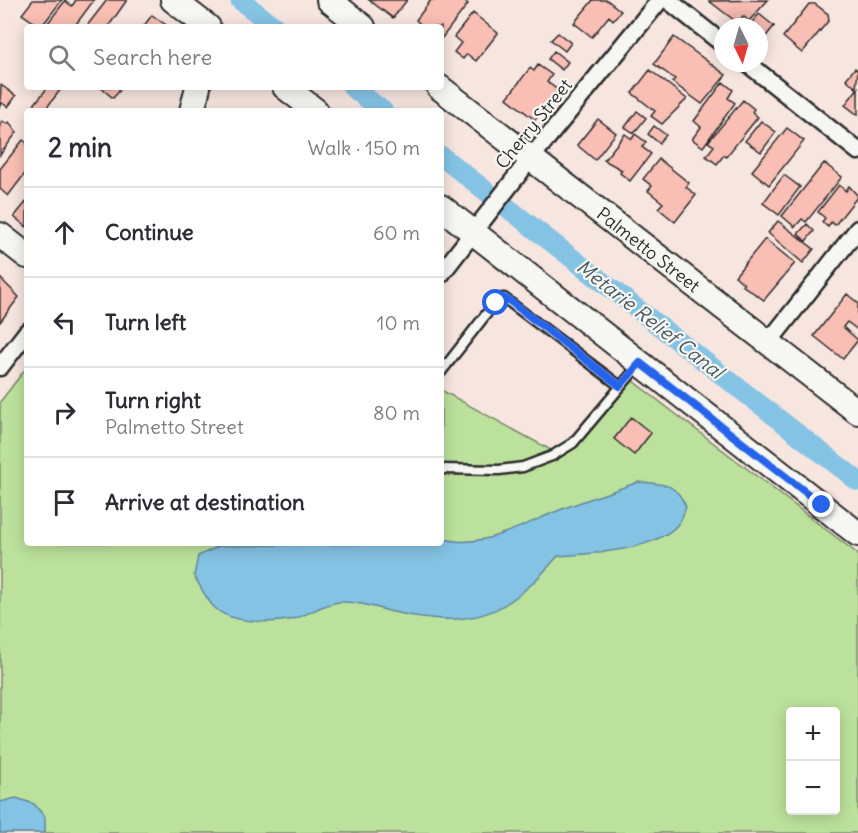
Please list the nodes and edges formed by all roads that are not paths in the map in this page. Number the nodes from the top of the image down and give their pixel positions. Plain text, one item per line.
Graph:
1 (173, 0) edge
2 (329, 0) edge
3 (660, 0) edge
4 (668, 0) edge
5 (185, 24) edge
6 (204, 24) edge
7 (359, 24) edge
8 (714, 37) edge
9 (758, 72) edge
10 (197, 90) edge
11 (289, 90) edge
12 (442, 90) edge
13 (193, 108) edge
14 (312, 108) edge
15 (858, 151) edge
16 (526, 164) junction
17 (444, 209) edge
18 (477, 226) junction
19 (858, 229) edge
20 (0, 235) edge
21 (24, 254) edge
22 (444, 270) edge
23 (24, 336) edge
24 (768, 343) junction
25 (640, 363) junction
26 (0, 367) edge
27 (444, 368) edge
28 (620, 386) junction
29 (858, 412) edge
30 (444, 469) edge
31 (858, 534) edge

1 - 5 street
1 - 6 street
2 - 7 street
3 - 16 street, Cherry Street
4 - 8 street
9 - 15 street
10 - 13 street
11 - 14 street
12 - 16 street, Palmetto Street
16 - 18 street, Cherry Street
16 - 24 street, Palmetto Street
17 - 18 street
18 - 22 street, Cherry Street
18 - 25 street
19 - 24 street
20 - 21 street
23 - 26 street
24 - 29 street, Palmetto Street
25 - 28 lane
25 - 31 street
27 - 28 lane
28 - 30 lane

